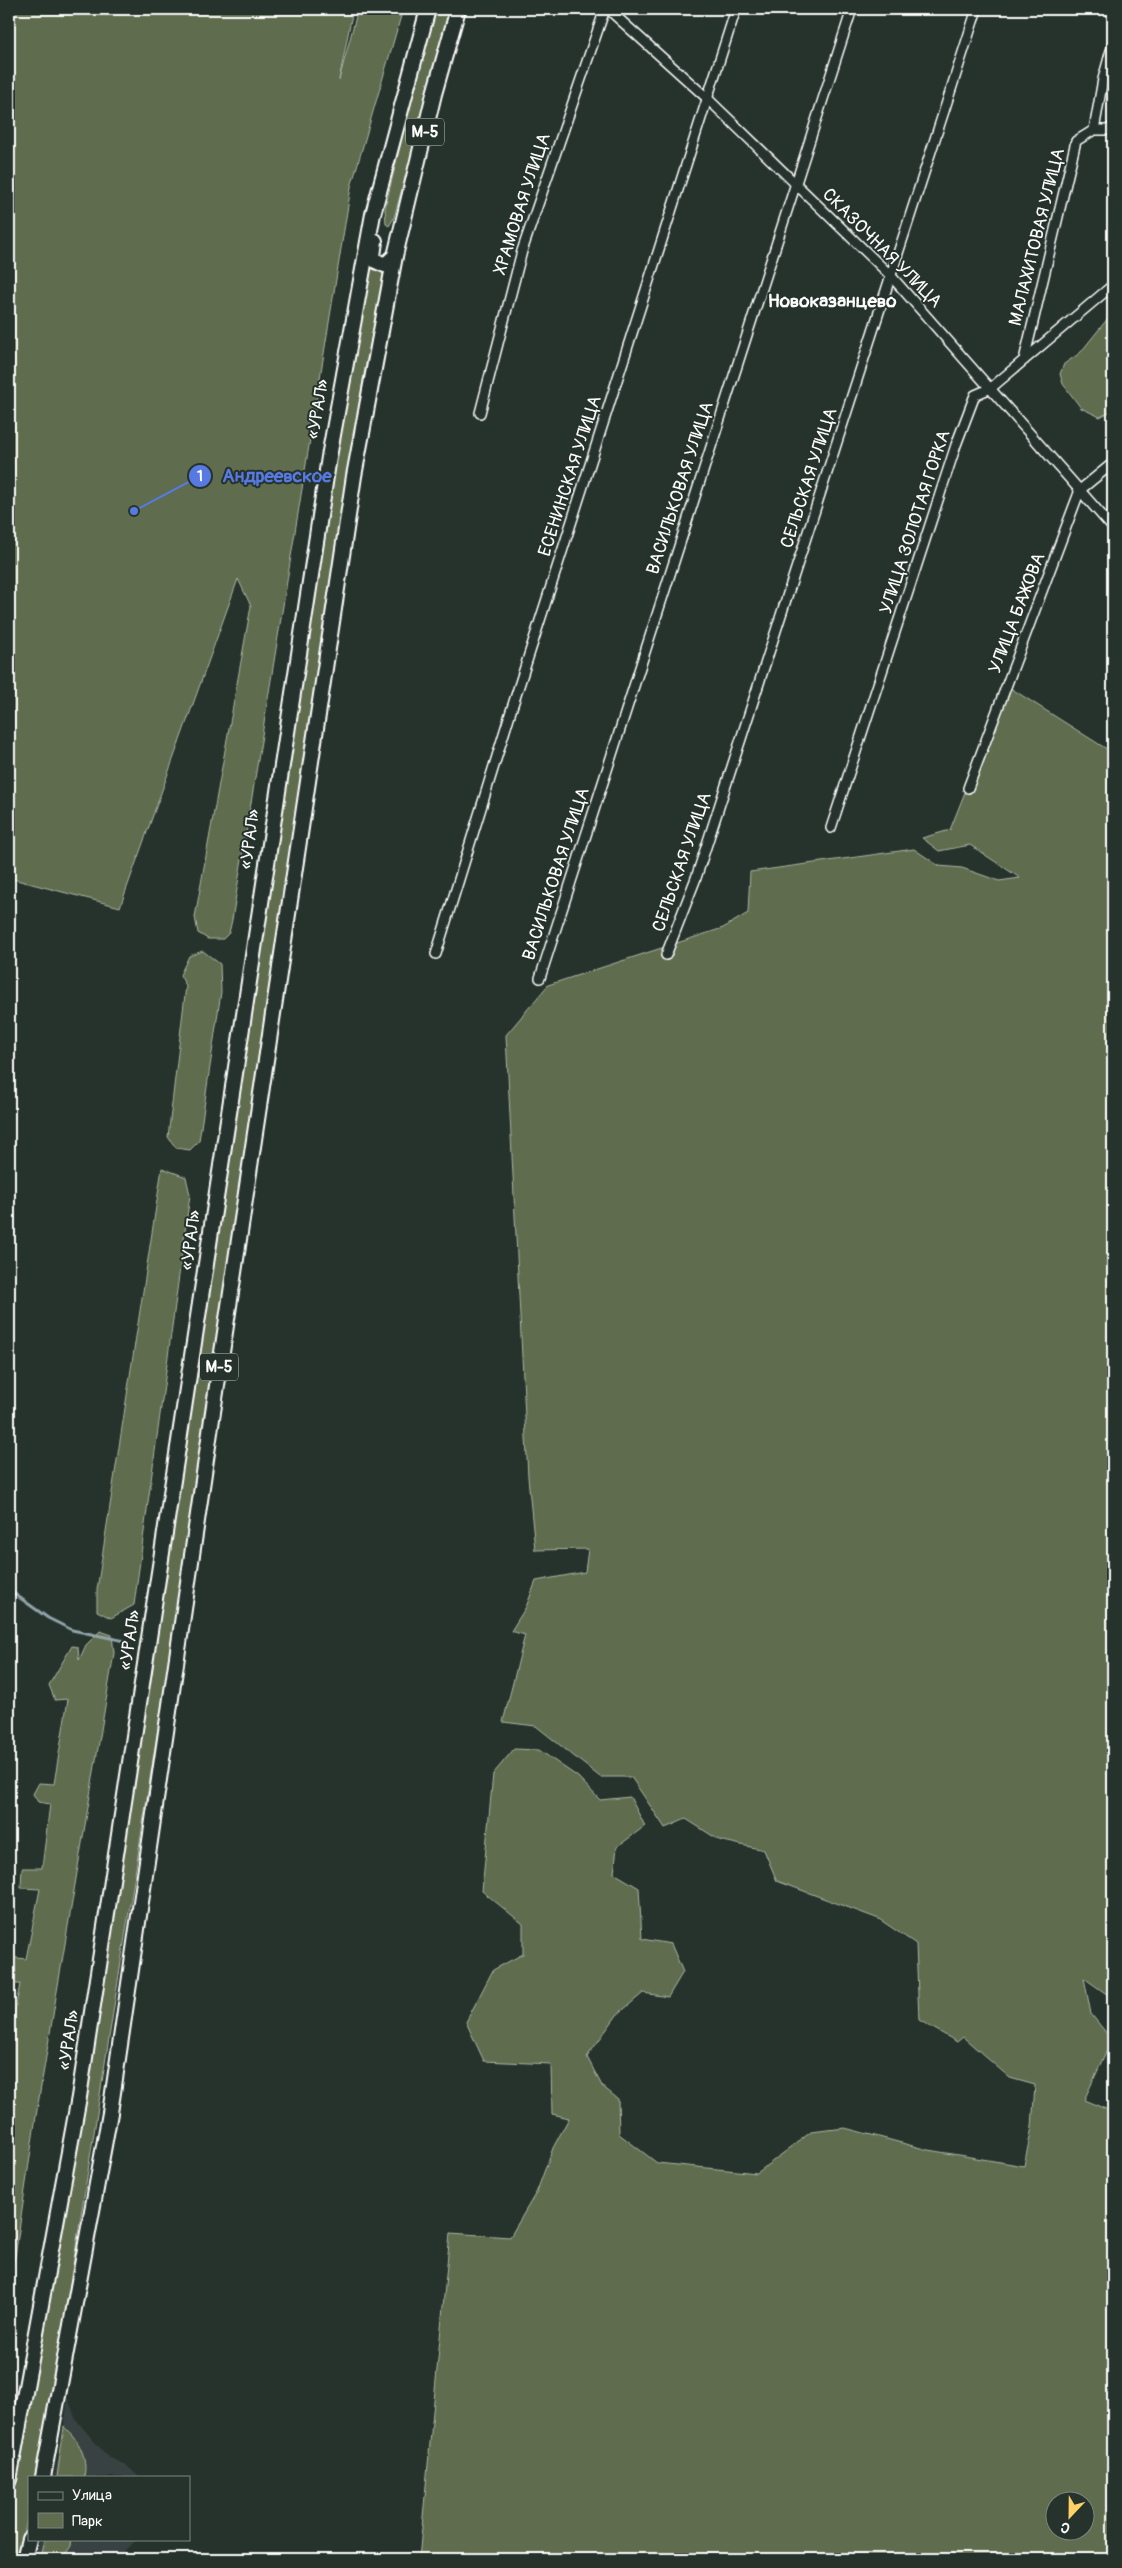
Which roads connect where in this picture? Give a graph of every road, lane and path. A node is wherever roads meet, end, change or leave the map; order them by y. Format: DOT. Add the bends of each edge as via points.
graph roads {
  1 [pos="428,9"];
  2 [pos="458,9"];
  3 [pos="607,9"];
  4 [pos="736,9"];
  5 [pos="852,9"];
  6 [pos="977,9"];
  7 [pos="1113,43"];
  8 [pos="708,98"];
  9 [pos="1113,126"];
  10 [pos="1094,130"];
  11 [pos="389,152"];
  12 [pos="796,185"];
  13 [pos="395,256"];
  14 [pos="891,276"];
  15 [pos="1113,285"];
  16 [pos="1024,360"];
  17 [pos="991,388"];
  18 [pos="480,413"];
  19 [pos="1113,463"];
  20 [pos="1080,490"];
  21 [pos="1113,528"];
  22 [pos="968,788"];
  23 [pos="831,828"];
  24 [pos="436,954"];
  25 [pos="666,955"];
  26 [pos="540,978"];
  27 [pos="43,2476"];
  28 [pos="9,2480"];
  29 [pos="29,2540"];
  30 [pos="24,2559"];
  1 -- 11 [label="main road, «УРАЛ» / М-5"];
  2 -- 13 [label="main road, М-5"];
  3 -- 8 [label="street, СКАЗОЧНАЯ УЛИЦА"];
  3 -- 18 [label="street, ХРАМОВАЯ УЛИЦА" via="522,250"];
  4 -- 8 [label="street, ЕСЕНИНСКАЯ УЛИЦА"];
  5 -- 12 [label="street, ВАСИЛЬКОВАЯ УЛИЦА"];
  6 -- 14 [label="street, СЕЛЬСКАЯ УЛИЦА"];
  7 -- 10 [label="street"];
  8 -- 12 [label="street, СКАЗОЧНАЯ УЛИЦА"];
  8 -- 24 [label="street, ЕСЕНИНСКАЯ УЛИЦА"];
  9 -- 10 [label="street" via="1108,130"];
  10 -- 16 [label="street, МАЛАХИТОВАЯ УЛИЦА" via="1076,142"];
  11 -- 13 [label="main road" via="391,169 373,256 385,265"];
  11 -- 28 [label="main road, «УРАЛ» / М-5" via="373,214 328,457 79,2097"];
  12 -- 14 [label="street, СКАЗОЧНАЯ УЛИЦА"];
  12 -- 26 [label="street, ВАСИЛЬКОВАЯ УЛИЦА"];
  13 -- 27 [label="main road, М-5" via="353,486 110,2112"];
  14 -- 17 [label="street, СКАЗОЧНАЯ УЛИЦА"];
  14 -- 25 [label="street, СЕЛЬСКАЯ УЛИЦА" via="696,878"];
  15 -- 16 [label="street, УЛИЦА ЗОЛОТАЯ ГОРКА"];
  16 -- 17 [label="street, УЛИЦА ЗОЛОТАЯ ГОРКА"];
  17 -- 20 [label="street, СКАЗОЧНАЯ УЛИЦА"];
  17 -- 23 [label="street, УЛИЦА ЗОЛОТАЯ ГОРКА" via="975,395 956,445"];
  19 -- 20 [label="street"];
  20 -- 21 [label="street, СКАЗОЧНАЯ УЛИЦА"];
  20 -- 22 [label="street, УЛИЦА БАЖОВА"];
  29 -- 30 [label="main road"];
}
